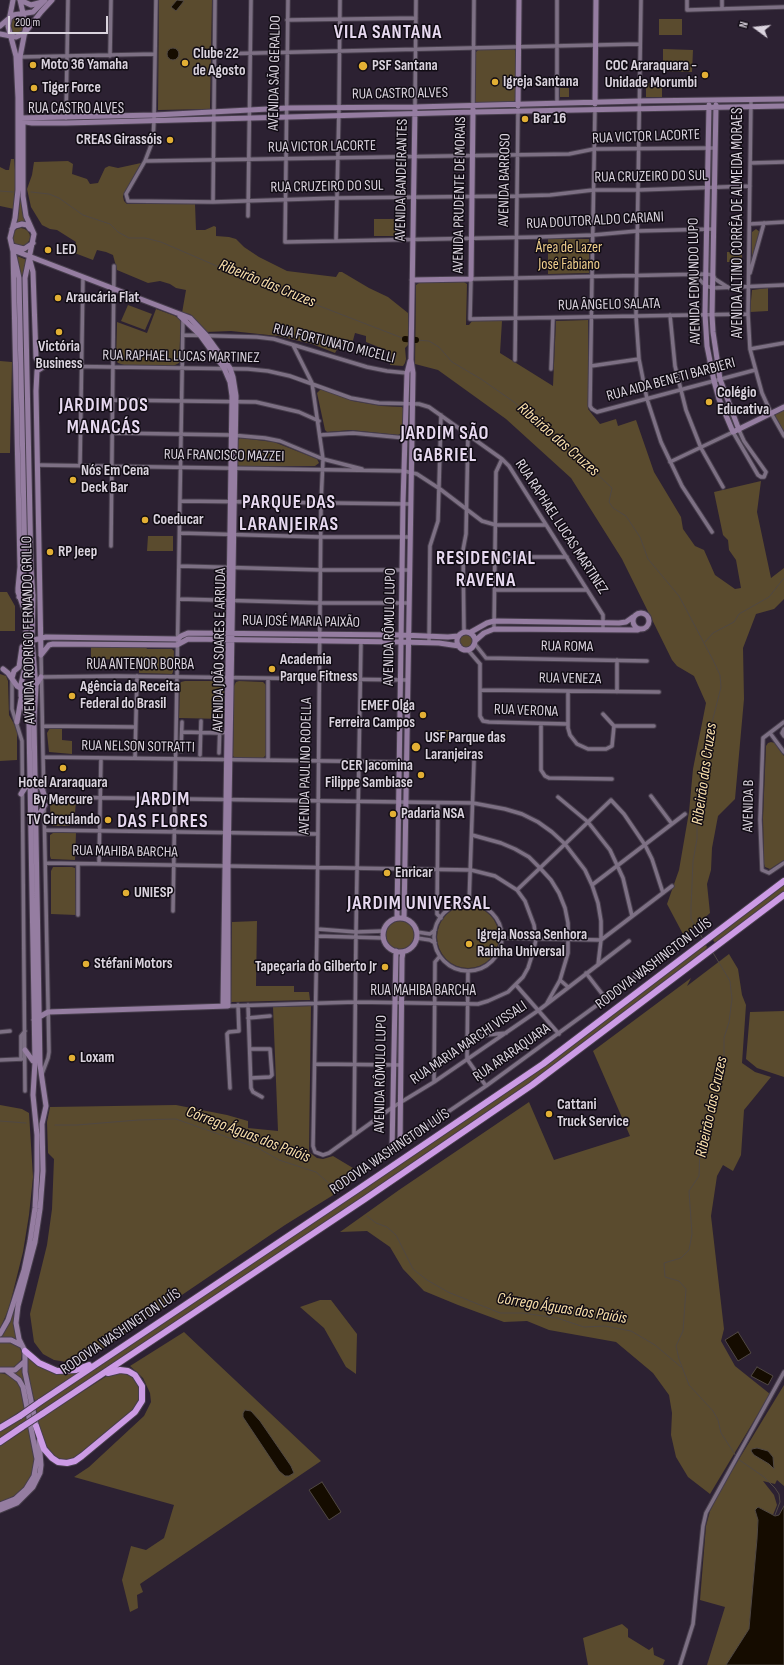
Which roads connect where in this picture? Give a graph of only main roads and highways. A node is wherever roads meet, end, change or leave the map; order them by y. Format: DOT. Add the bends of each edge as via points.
graph roads {
  1 [pos="784,881"];
  2 [pos="784,895"];
  3 [pos="23,1348"];
  4 [pos="110,1355"];
  5 [pos="80,1388"];
  6 [pos="36,1426"];
  7 [pos="0,1428"];
  8 [pos="0,1442"];
  1 -- 4 [label="highway, RODOVIA WASHINGTON LUÍS" via="542,1064"];
  2 -- 5 [label="highway, RODOVIA WASHINGTON LUÍS" via="489,1115"];
  3 -- 4 [label="highway" via="44,1366 64,1371 84,1368"];
  4 -- 7 [label="highway, RODOVIA WASHINGTON LUÍS, bridge"];
  5 -- 6 [label="highway" via="112,1371 128,1371 138,1378 143,1396 141,1405 135,1412 86,1454 71,1462 58,1462 49,1456"];
  5 -- 8 [label="highway, RODOVIA WASHINGTON LUÍS, bridge"];
}
